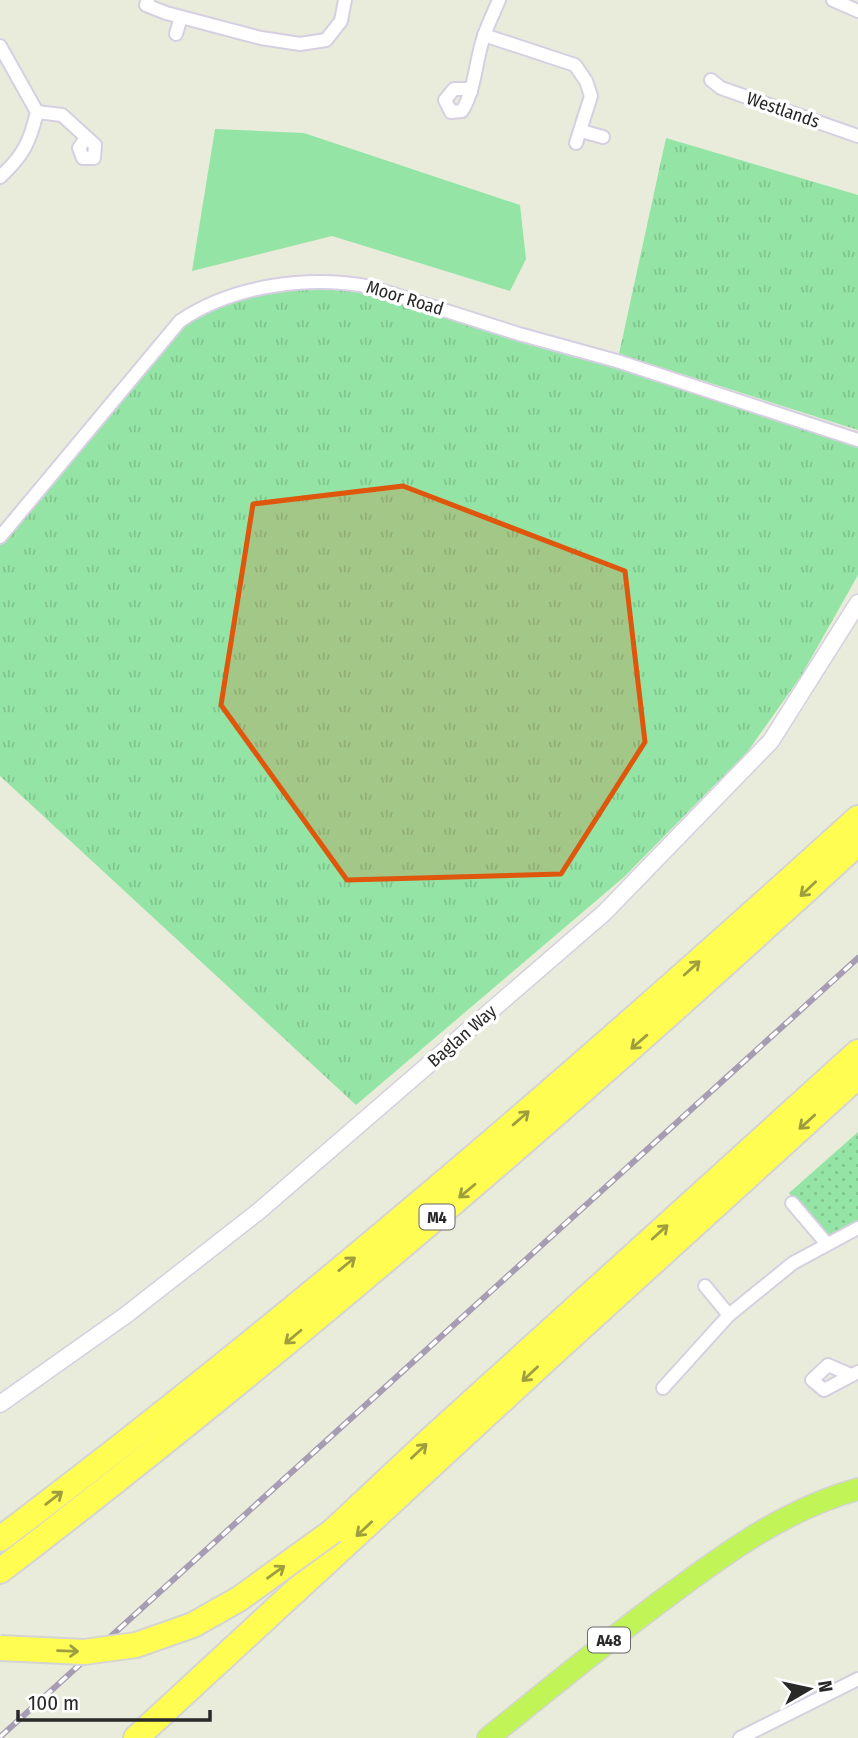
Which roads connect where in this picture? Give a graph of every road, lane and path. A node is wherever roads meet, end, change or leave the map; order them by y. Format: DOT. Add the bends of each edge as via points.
graph roads {
  1 [pos="148,0"];
  2 [pos="345,0"];
  3 [pos="499,0"];
  4 [pos="833,0"];
  5 [pos="858,11"];
  6 [pos="181,17"];
  7 [pos="176,34"];
  8 [pos="484,35"];
  9 [pos="0,46"];
  10 [pos="711,80"];
  11 [pos="471,92"];
  12 [pos="37,112"];
  13 [pos="858,136"];
  14 [pos="603,137"];
  15 [pos="86,138"];
  16 [pos="0,177"];
  17 [pos="858,440"];
  18 [pos="0,537"];
  19 [pos="858,603"];
  20 [pos="858,818"];
  21 [pos="858,843"];
  22 [pos="858,1052"];
  23 [pos="858,1076"];
  24 [pos="792,1203"];
  25 [pos="858,1228"];
  26 [pos="827,1244"];
  27 [pos="705,1286"];
  28 [pos="729,1315"];
  29 [pos="663,1388"];
  30 [pos="2,1398"];
  31 [pos="858,1489"];
  32 [pos="0,1539"];
  33 [pos="0,1571"];
  34 [pos="0,1648"];
  35 [pos="858,1679"];
  36 [pos="136,1738"];
  37 [pos="488,1738"];
  38 [pos="740,1738"];
  1 -- 6 [label="street" via="146,5"];
  2 -- 6 [label="street" via="341,21 326,40 300,44"];
  3 -- 8 [label="street"];
  4 -- 5 [label="street"];
  6 -- 7 [label="street"];
  8 -- 11 [label="street"];
  8 -- 14 [label="street" via="575,65 591,96 578,137"];
  9 -- 12 [label="street"];
  10 -- 13 [label="street, Westlands" via="721,88"];
  12 -- 15 [label="street" via="62,116"];
  12 -- 16 [label="street" via="18,161"];
  17 -- 18 [label="street, Moor Road" via="617,360 371,287 301,284 223,298 180,321"];
  19 -- 30 [label="street, Baglan Way" via="771,741 604,913 259,1211 126,1315"];
  32 -- 20 [label="highway, M4, one-way" via="407,1215 642,1013"];
  21 -- 33 [label="highway, M4, one-way" via="656,1027 420,1231"];
  34 -- 22 [label="highway, one-way, bridge" via="84,1652 136,1645 193,1625 239,1599 333,1531"];
  23 -- 36 [label="highway, one-way"];
  24 -- 26 [label="street"];
  25 -- 26 [label="street"];
  26 -- 28 [label="street" via="793,1263"];
  27 -- 28 [label="street"];
  28 -- 29 [label="street"];
  31 -- 37 [label="main road, A48" via="777,1522 734,1547"];
  35 -- 38 [label="street"];
}
